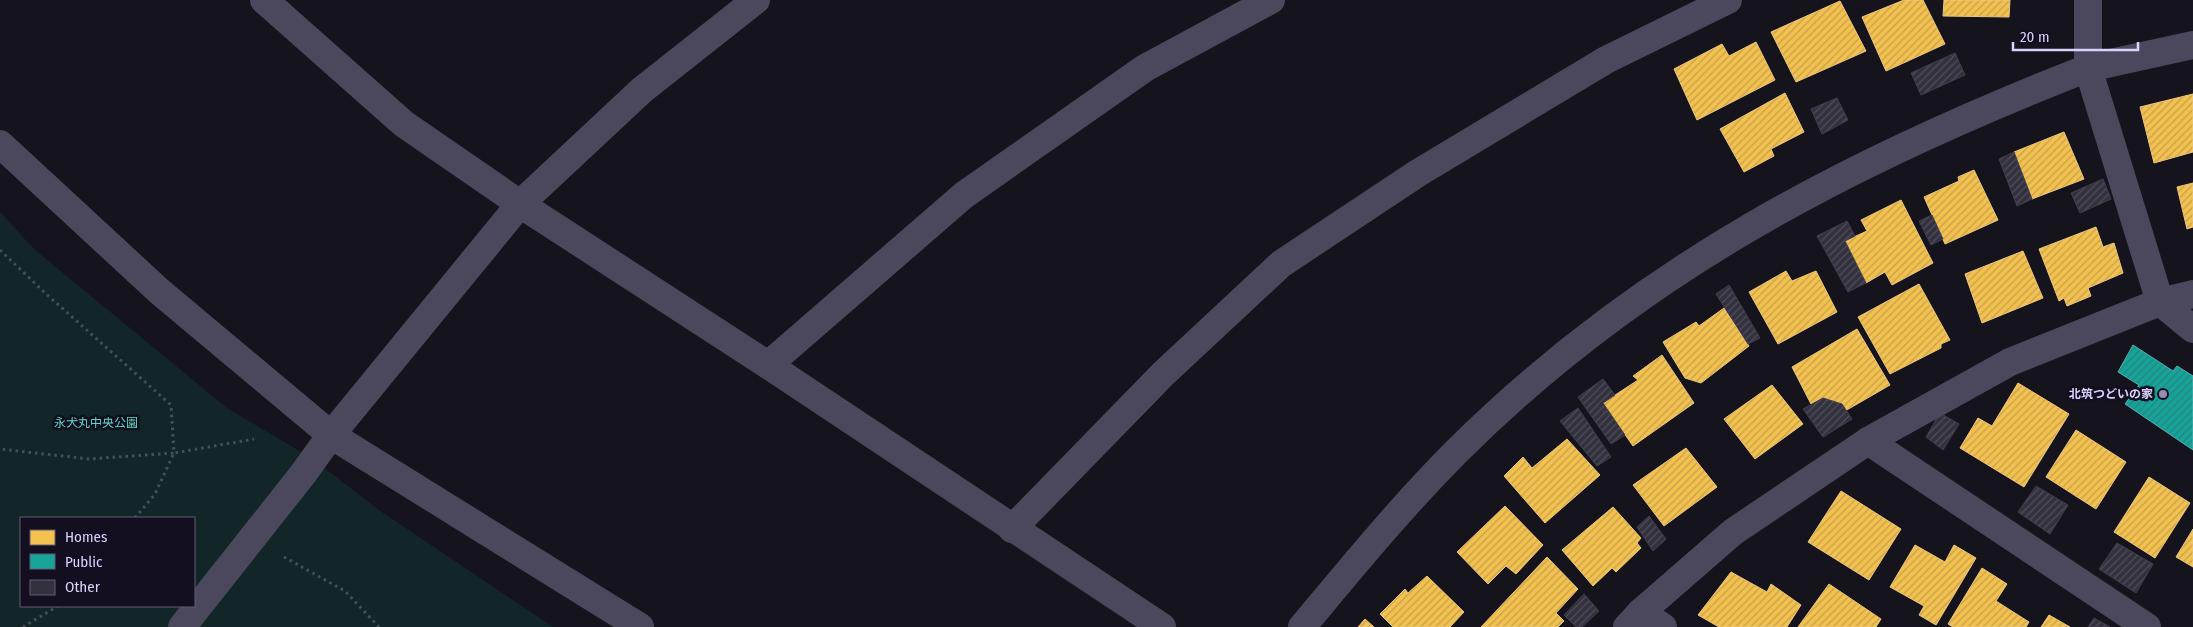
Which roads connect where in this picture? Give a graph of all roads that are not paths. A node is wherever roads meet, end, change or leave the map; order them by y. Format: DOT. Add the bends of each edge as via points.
graph roads {
  1 [pos="756,0"];
  2 [pos="1271,0"];
  3 [pos="1728,0"];
  4 [pos="2088,0"];
  5 [pos="268,1"];
  6 [pos="2193,45"];
  7 [pos="2088,68"];
  8 [pos="0,144"];
  9 [pos="520,204"];
  10 [pos="2193,294"];
  11 [pos="2160,302"];
  12 [pos="2193,329"];
  13 [pos="768,365"];
  14 [pos="331,434"];
  15 [pos="1868,441"];
  16 [pos="1012,529"];
  17 [pos="1643,622"];
  18 [pos="182,627"];
  19 [pos="640,627"];
  20 [pos="1162,627"];
  21 [pos="1302,627"];
  22 [pos="2147,627"];
  1 -- 9 [label="street" via="642,90"];
  2 -- 13 [label="street" via="1146,68 964,195"];
  3 -- 16 [label="street" via="1606,60 1418,173 1281,264 1163,374"];
  4 -- 7 [label="street"];
  5 -- 9 [label="street" via="404,124"];
  6 -- 7 [label="street"];
  7 -- 11 [label="street"];
  7 -- 21 [label="street" via="2004,101 1822,186 1678,271 1598,328 1526,387 1460,449 1398,512"];
  8 -- 14 [label="street" via="159,291"];
  9 -- 13 [label="street"];
  9 -- 14 [label="street"];
  10 -- 11 [label="street"];
  11 -- 12 [label="street"];
  11 -- 15 [label="street" via="2010,362"];
  13 -- 16 [label="street"];
  14 -- 18 [label="street"];
  14 -- 19 [label="street"];
  15 -- 17 [label="street" via="1733,532"];
  15 -- 22 [label="street"];
  16 -- 20 [label="street"];
}
